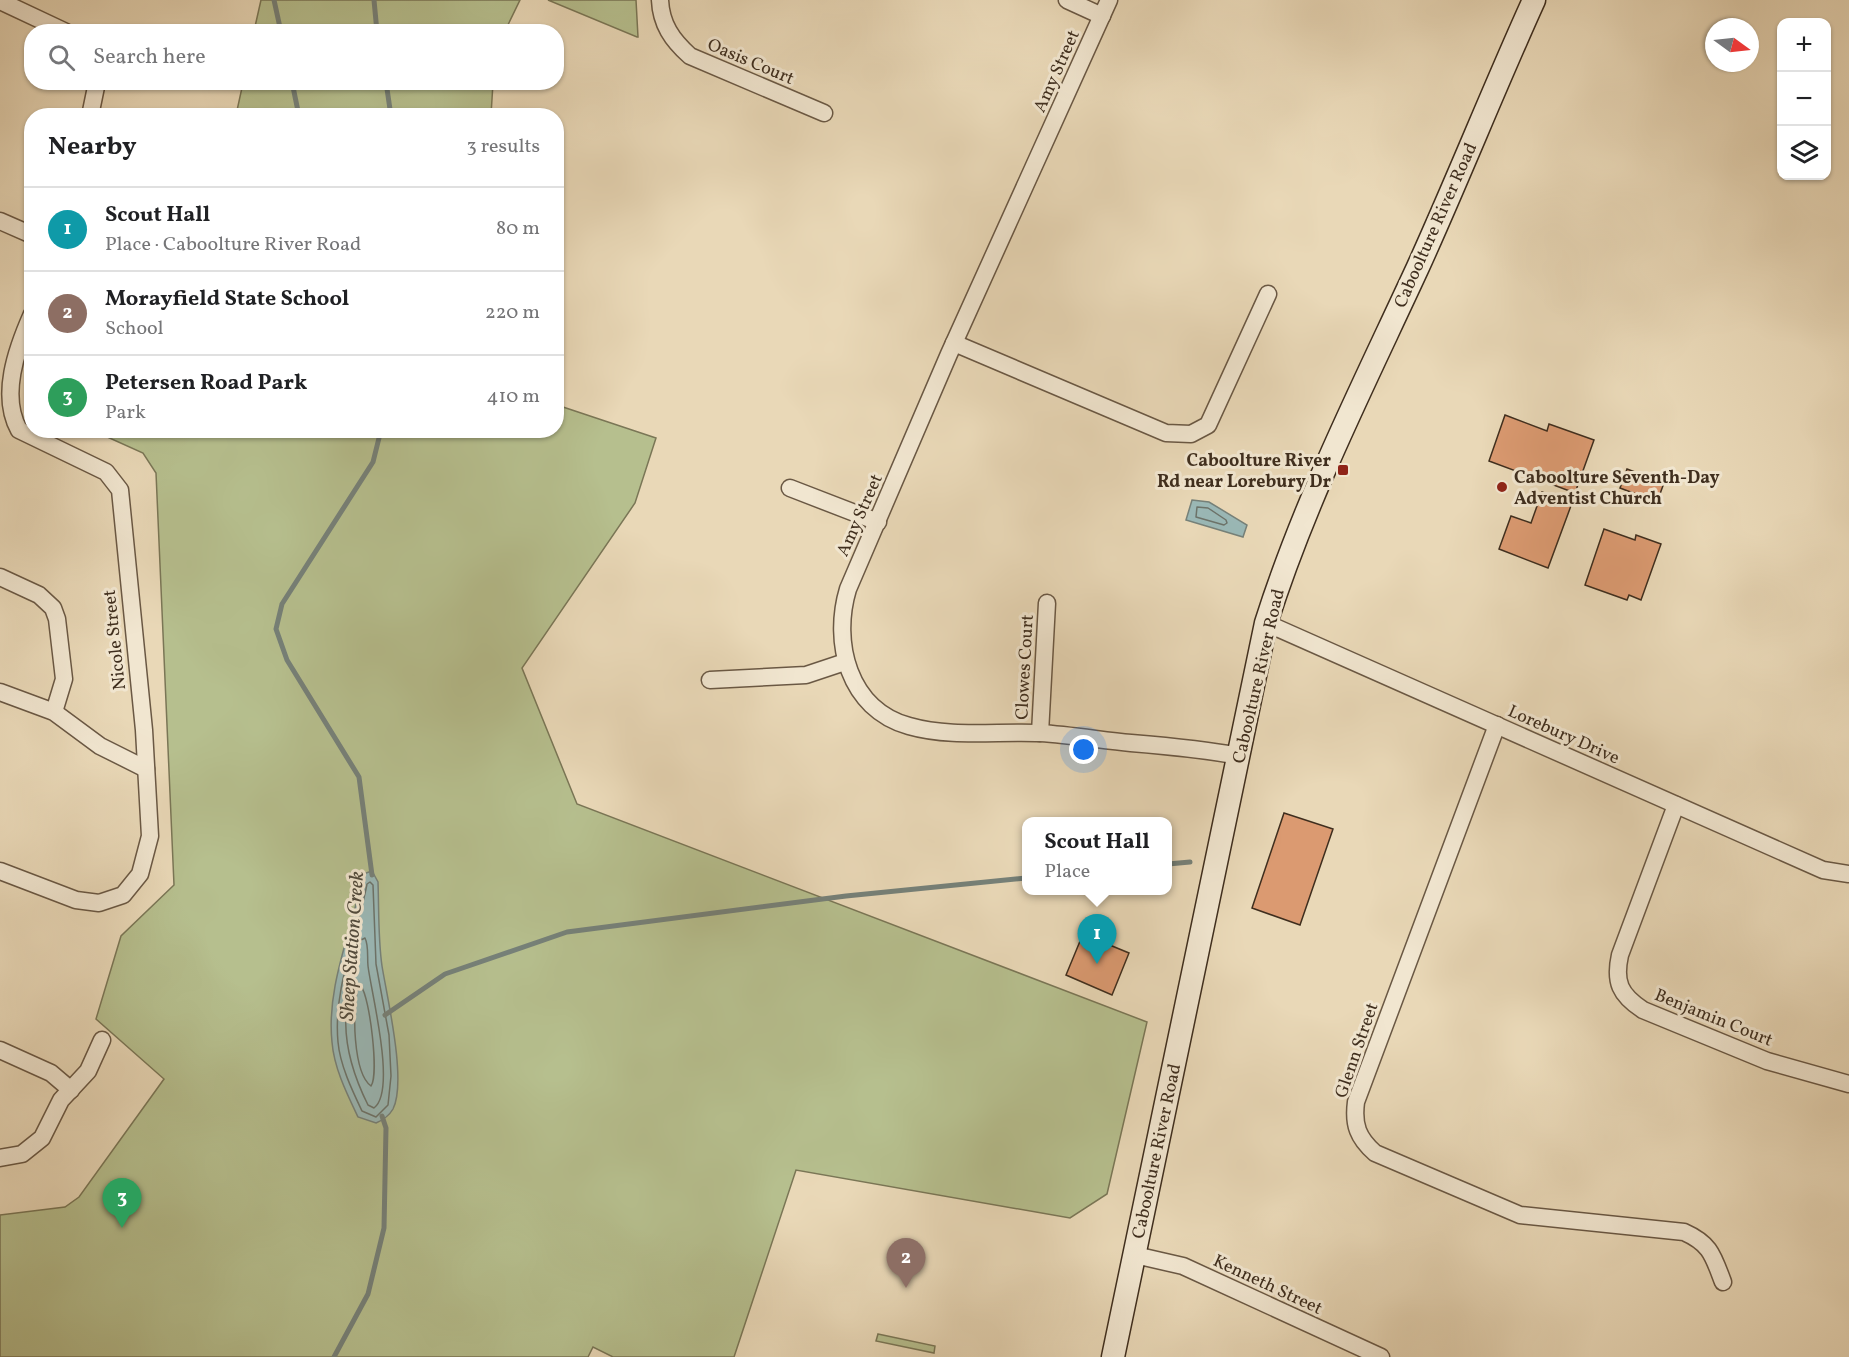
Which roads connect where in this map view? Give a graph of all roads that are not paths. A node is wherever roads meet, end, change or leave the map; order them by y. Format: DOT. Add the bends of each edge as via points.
graph roads {
  1 [pos="660,0"];
  2 [pos="1066,0"];
  3 [pos="1534,0"];
  4 [pos="0,1"];
  5 [pos="1106,8"];
  6 [pos="49,24"];
  7 [pos="95,90"];
  8 [pos="92,108"];
  9 [pos="824,113"];
  10 [pos="0,221"];
  11 [pos="24,232"];
  12 [pos="1268,294"];
  13 [pos="24,332"];
  14 [pos="954,343"];
  15 [pos="1,396"];
  16 [pos="24,432"];
  17 [pos="36,438"];
  18 [pos="790,488"];
  19 [pos="878,522"];
  20 [pos="0,578"];
  21 [pos="1047,603"];
  22 [pos="1266,623"];
  23 [pos="845,662"];
  24 [pos="710,680"];
  25 [pos="0,692"];
  26 [pos="54,712"];
  27 [pos="1497,726"];
  28 [pos="1040,733"];
  29 [pos="1239,756"];
  30 [pos="146,769"];
  31 [pos="1676,805"];
  32 [pos="0,871"];
  33 [pos="1849,874"];
  34 [pos="102,1040"];
  35 [pos="0,1050"];
  36 [pos="1849,1083"];
  37 [pos="71,1090"];
  38 [pos="0,1158"];
  39 [pos="1135,1256"];
  40 [pos="1723,1282"];
  41 [pos="1378,1356"];
  42 [pos="1113,1357"];
  1 -- 9 [label="street, Oasis Court" via="666,29 690,56"];
  2 -- 5 [label="street"];
  3 -- 22 [label="main road, Caboolture River Road" via="1311,499"];
  4 -- 6 [label="street"];
  5 -- 14 [label="street, Amy Street"];
  7 -- 8 [label="street"];
  10 -- 11 [label="street"];
  12 -- 14 [label="street" via="1208,425 1191,434 1166,433"];
  13 -- 15 [label="street, Nicole Street" via="5,374"];
  14 -- 19 [label="street, Amy Street"];
  15 -- 16 [label="street, Nicole Street" via="9,419"];
  17 -- 30 [label="street, Nicole Street" via="106,472 120,490"];
  18 -- 19 [label="street"];
  19 -- 23 [label="street, Amy Street" via="842,607"];
  20 -- 26 [label="street" via="39,595 55,613 64,679"];
  21 -- 28 [label="street, Clowes Court"];
  22 -- 27 [label="street, Lorebury Drive"];
  22 -- 29 [label="main road, Caboolture River Road"];
  23 -- 24 [label="street" via="806,675"];
  23 -- 28 [label="street, Amy Street" via="861,692 884,715 908,726 940,732"];
  25 -- 26 [label="street"];
  26 -- 30 [label="street" via="100,746"];
  27 -- 31 [label="street, Lorebury Drive"];
  27 -- 40 [label="street, Glenn Street" via="1356,1102 1357,1131 1375,1153 1520,1215 1684,1232 1702,1240 1712,1253"];
  28 -- 29 [label="street, Amy Street"];
  29 -- 39 [label="main road, Caboolture River Road"];
  30 -- 32 [label="street, Nicole Street" via="150,836 140,873 123,895 111,901 86,903"];
  31 -- 33 [label="street, Lorebury Drive" via="1823,870"];
  31 -- 36 [label="street, Benjamin Court" via="1620,955 1616,972 1619,988 1643,1010 1756,1057"];
  34 -- 37 [label="street" via="88,1071"];
  35 -- 37 [label="street" via="51,1073"];
  37 -- 38 [label="street" via="34,1146 22,1154"];
  39 -- 41 [label="street, Kenneth Street" via="1182,1266"];
  39 -- 42 [label="main road, Caboolture River Road"];
}
